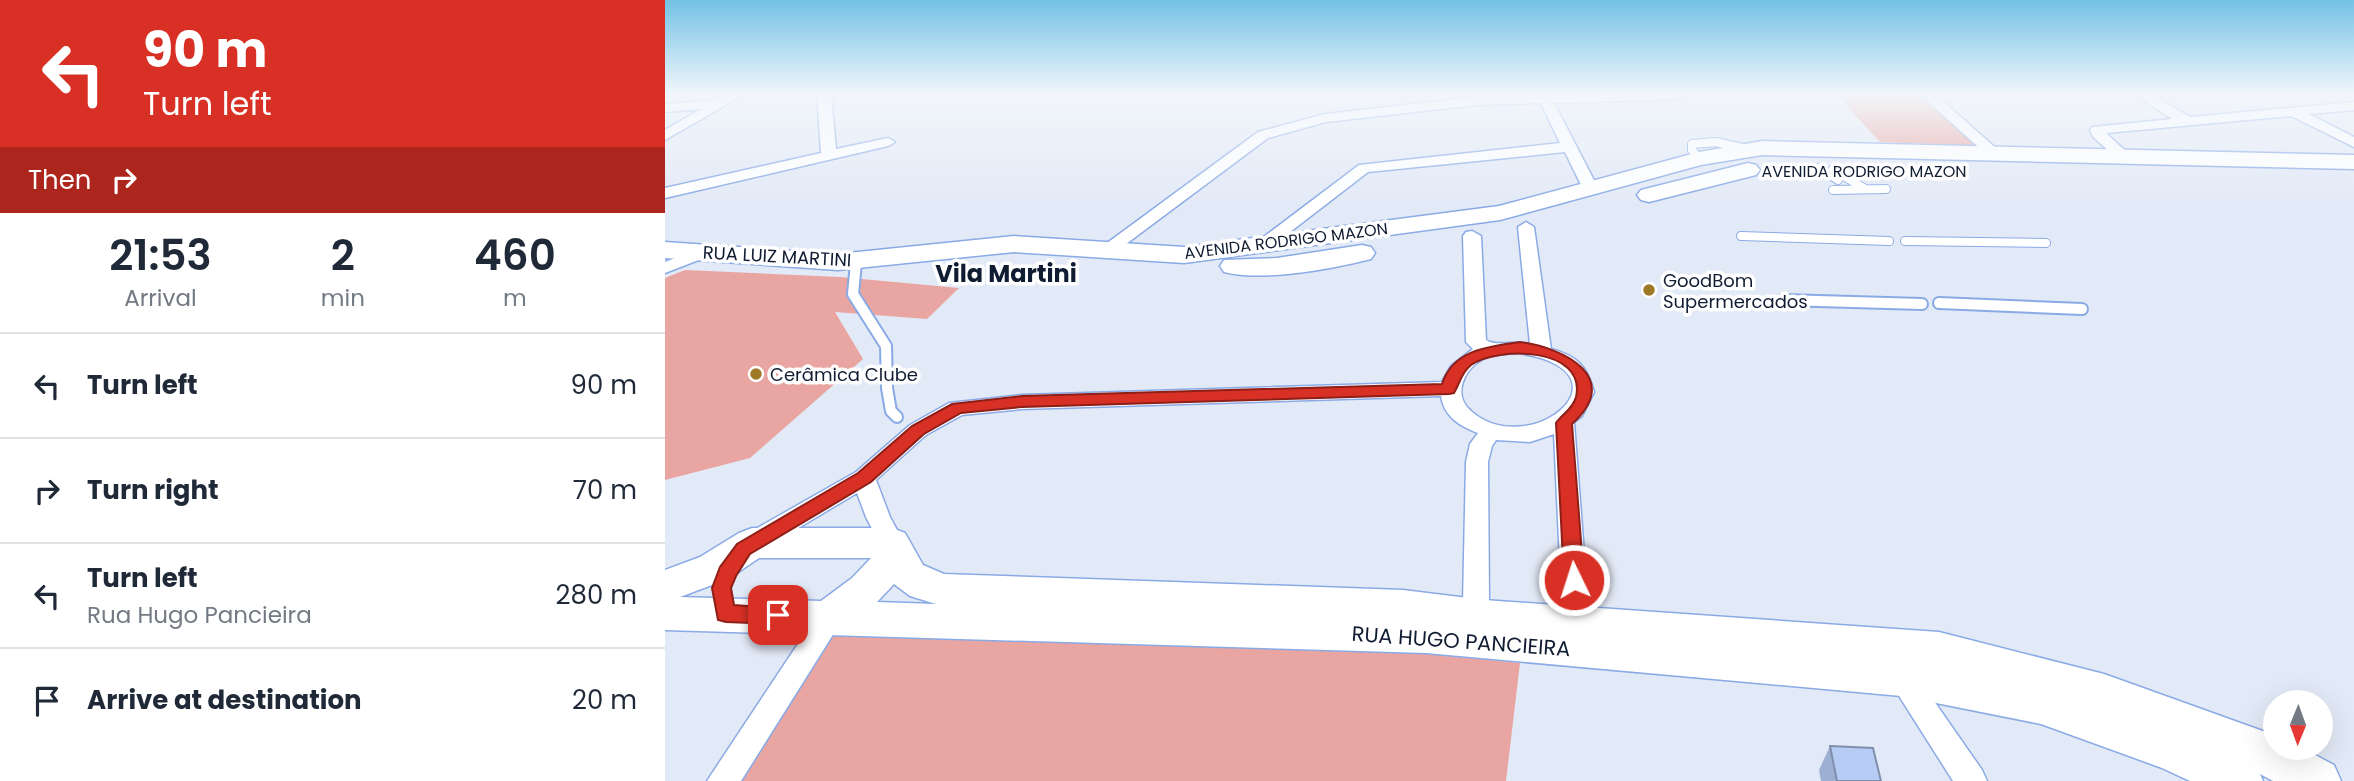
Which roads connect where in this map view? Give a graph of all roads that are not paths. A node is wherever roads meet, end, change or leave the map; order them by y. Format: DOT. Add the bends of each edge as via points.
graph roads {
  1 [pos="827,131"];
  2 [pos="1276,131"];
  3 [pos="1561,131"];
  4 [pos="1969,131"];
  5 [pos="2097,131"];
  6 [pos="2332,131"];
  7 [pos="888,142"];
  8 [pos="2354,143"];
  9 [pos="1569,147"];
  10 [pos="1993,153"];
  11 [pos="829,155"];
  12 [pos="2123,158"];
  13 [pos="1958,161"];
  14 [pos="2354,162"];
  15 [pos="2008,173"];
  16 [pos="1829,176"];
  17 [pos="2354,181"];
  18 [pos="1852,189"];
  19 [pos="1865,189"];
  20 [pos="1886,189"];
  21 [pos="1591,190"];
  22 [pos="665,194"];
  23 [pos="1526,227"];
  24 [pos="1472,236"];
  25 [pos="1741,236"];
  26 [pos="1889,241"];
  27 [pos="1905,242"];
  28 [pos="2046,243"];
  29 [pos="1108,249"];
  30 [pos="665,250"];
  31 [pos="703,252"];
  32 [pos="1292,253"];
  33 [pos="930,254"];
  34 [pos="1260,256"];
  35 [pos="856,261"];
  36 [pos="665,268"];
  37 [pos="1783,300"];
  38 [pos="1939,303"];
  39 [pos="1922,304"];
  40 [pos="2082,309"];
  41 [pos="1541,350"];
  42 [pos="1487,351"];
  43 [pos="1449,389"];
  44 [pos="897,417"];
  45 [pos="1564,423"];
  46 [pos="1490,432"];
  47 [pos="865,478"];
  48 [pos="748,546"];
  49 [pos="894,550"];
  50 [pos="665,586"];
  51 [pos="665,613"];
  52 [pos="726,614"];
  53 [pos="830,617"];
  54 [pos="1483,617"];
  55 [pos="1571,622"];
  56 [pos="1901,677"];
  57 [pos="723,781"];
  58 [pos="1971,781"];
  59 [pos="2240,781"];
  60 [pos="2318,781"];
  1 -- 11 [label="street"];
  2 -- 29 [label="street" via="1263,135"];
  3 -- 9 [label="street"];
  4 -- 10 [label="street"];
  5 -- 12 [label="street"];
  6 -- 8 [label="street"];
  7 -- 11 [label="street"];
  9 -- 21 [label="street"];
  9 -- 34 [label="street" via="1364,168"];
  10 -- 12 [label="street, AVENIDA RODRIGO MAZON"];
  10 -- 13 [label="street, AVENIDA RODRIGO MAZON"];
  10 -- 15 [label="street" via="2004,161"];
  11 -- 22 [label="street"];
  12 -- 14 [label="street, AVENIDA RODRIGO MAZON"];
  13 -- 15 [label="street, AVENIDA RODRIGO MAZON"];
  13 -- 16 [label="street, AVENIDA RODRIGO MAZON"];
  13 -- 21 [label="street, AVENIDA RODRIGO MAZON" via="1747,149"];
  15 -- 17 [label="street, AVENIDA RODRIGO MAZON"];
  16 -- 18 [label="lane"];
  16 -- 18 [label="lane"];
  16 -- 19 [label="lane"];
  16 -- 23 [label="street, AVENIDA RODRIGO MAZON" via="1742,171"];
  18 -- 19 [label="lane"];
  19 -- 20 [label="lane"];
  21 -- 32 [label="street, AVENIDA RODRIGO MAZON" via="1500,214"];
  23 -- 24 [label="street, AVENIDA RODRIGO MAZON"];
  23 -- 41 [label="street"];
  24 -- 32 [label="street, AVENIDA RODRIGO MAZON"];
  24 -- 42 [label="street" via="1476,342"];
  25 -- 26 [label="lane"];
  27 -- 28 [label="lane"];
  29 -- 33 [label="street, AVENIDA RODRIGO MAZON" via="1014,244"];
  29 -- 34 [label="street, AVENIDA RODRIGO MAZON"];
  30 -- 31 [label="street, RUA LUIZ MARTINI"];
  31 -- 35 [label="street, RUA LUIZ MARTINI"];
  31 -- 36 [label="street"];
  32 -- 34 [label="street, AVENIDA RODRIGO MAZON"];
  33 -- 34 [label="street, AVENIDA RODRIGO MAZON" via="996,260"];
  33 -- 35 [label="street, RUA LUIZ MARTINI"];
  35 -- 44 [label="lane" via="853,294 886,346 887,387 891,411"];
  37 -- 39 [label="lane"];
  38 -- 40 [label="lane"];
  41 -- 42 [label="street"];
  41 -- 45 [label="street" via="1560,357 1583,381 1584,396 1578,410"];
  42 -- 43 [label="street" via="1464,363 1453,375"];
  43 -- 46 [label="street" via="1452,404 1462,417"];
  43 -- 47 [label="street" via="957,408 918,430"];
  45 -- 46 [label="street" via="1523,435"];
  45 -- 55 [label="street" via="1576,606"];
  46 -- 54 [label="street" via="1477,462 1476,603"];
  47 -- 48 [label="street"];
  47 -- 49 [label="street"];
  48 -- 49 [label="street"];
  48 -- 50 [label="street" via="713,568"];
  48 -- 52 [label="street" via="727,573 722,588"];
  49 -- 53 [label="street" via="882,574"];
  49 -- 54 [label="street, RUA HUGO PANCIEIRA" via="910,577 944,590 1403,607"];
  51 -- 52 [label="street, RUA HUGO PANCIEIRA"];
  52 -- 53 [label="street, RUA HUGO PANCIEIRA"];
  53 -- 56 [label="street, RUA HUGO PANCIEIRA" via="1426,636"];
  53 -- 57 [label="street"];
  54 -- 55 [label="street, RUA HUGO PANCIEIRA"];
  55 -- 60 [label="street, RUA HUGO PANCIEIRA" via="1939,650 2104,693 2271,756"];
  56 -- 58 [label="street"];
  56 -- 59 [label="street, RUA HUGO PANCIEIRA" via="2041,704 2174,751"];
}
